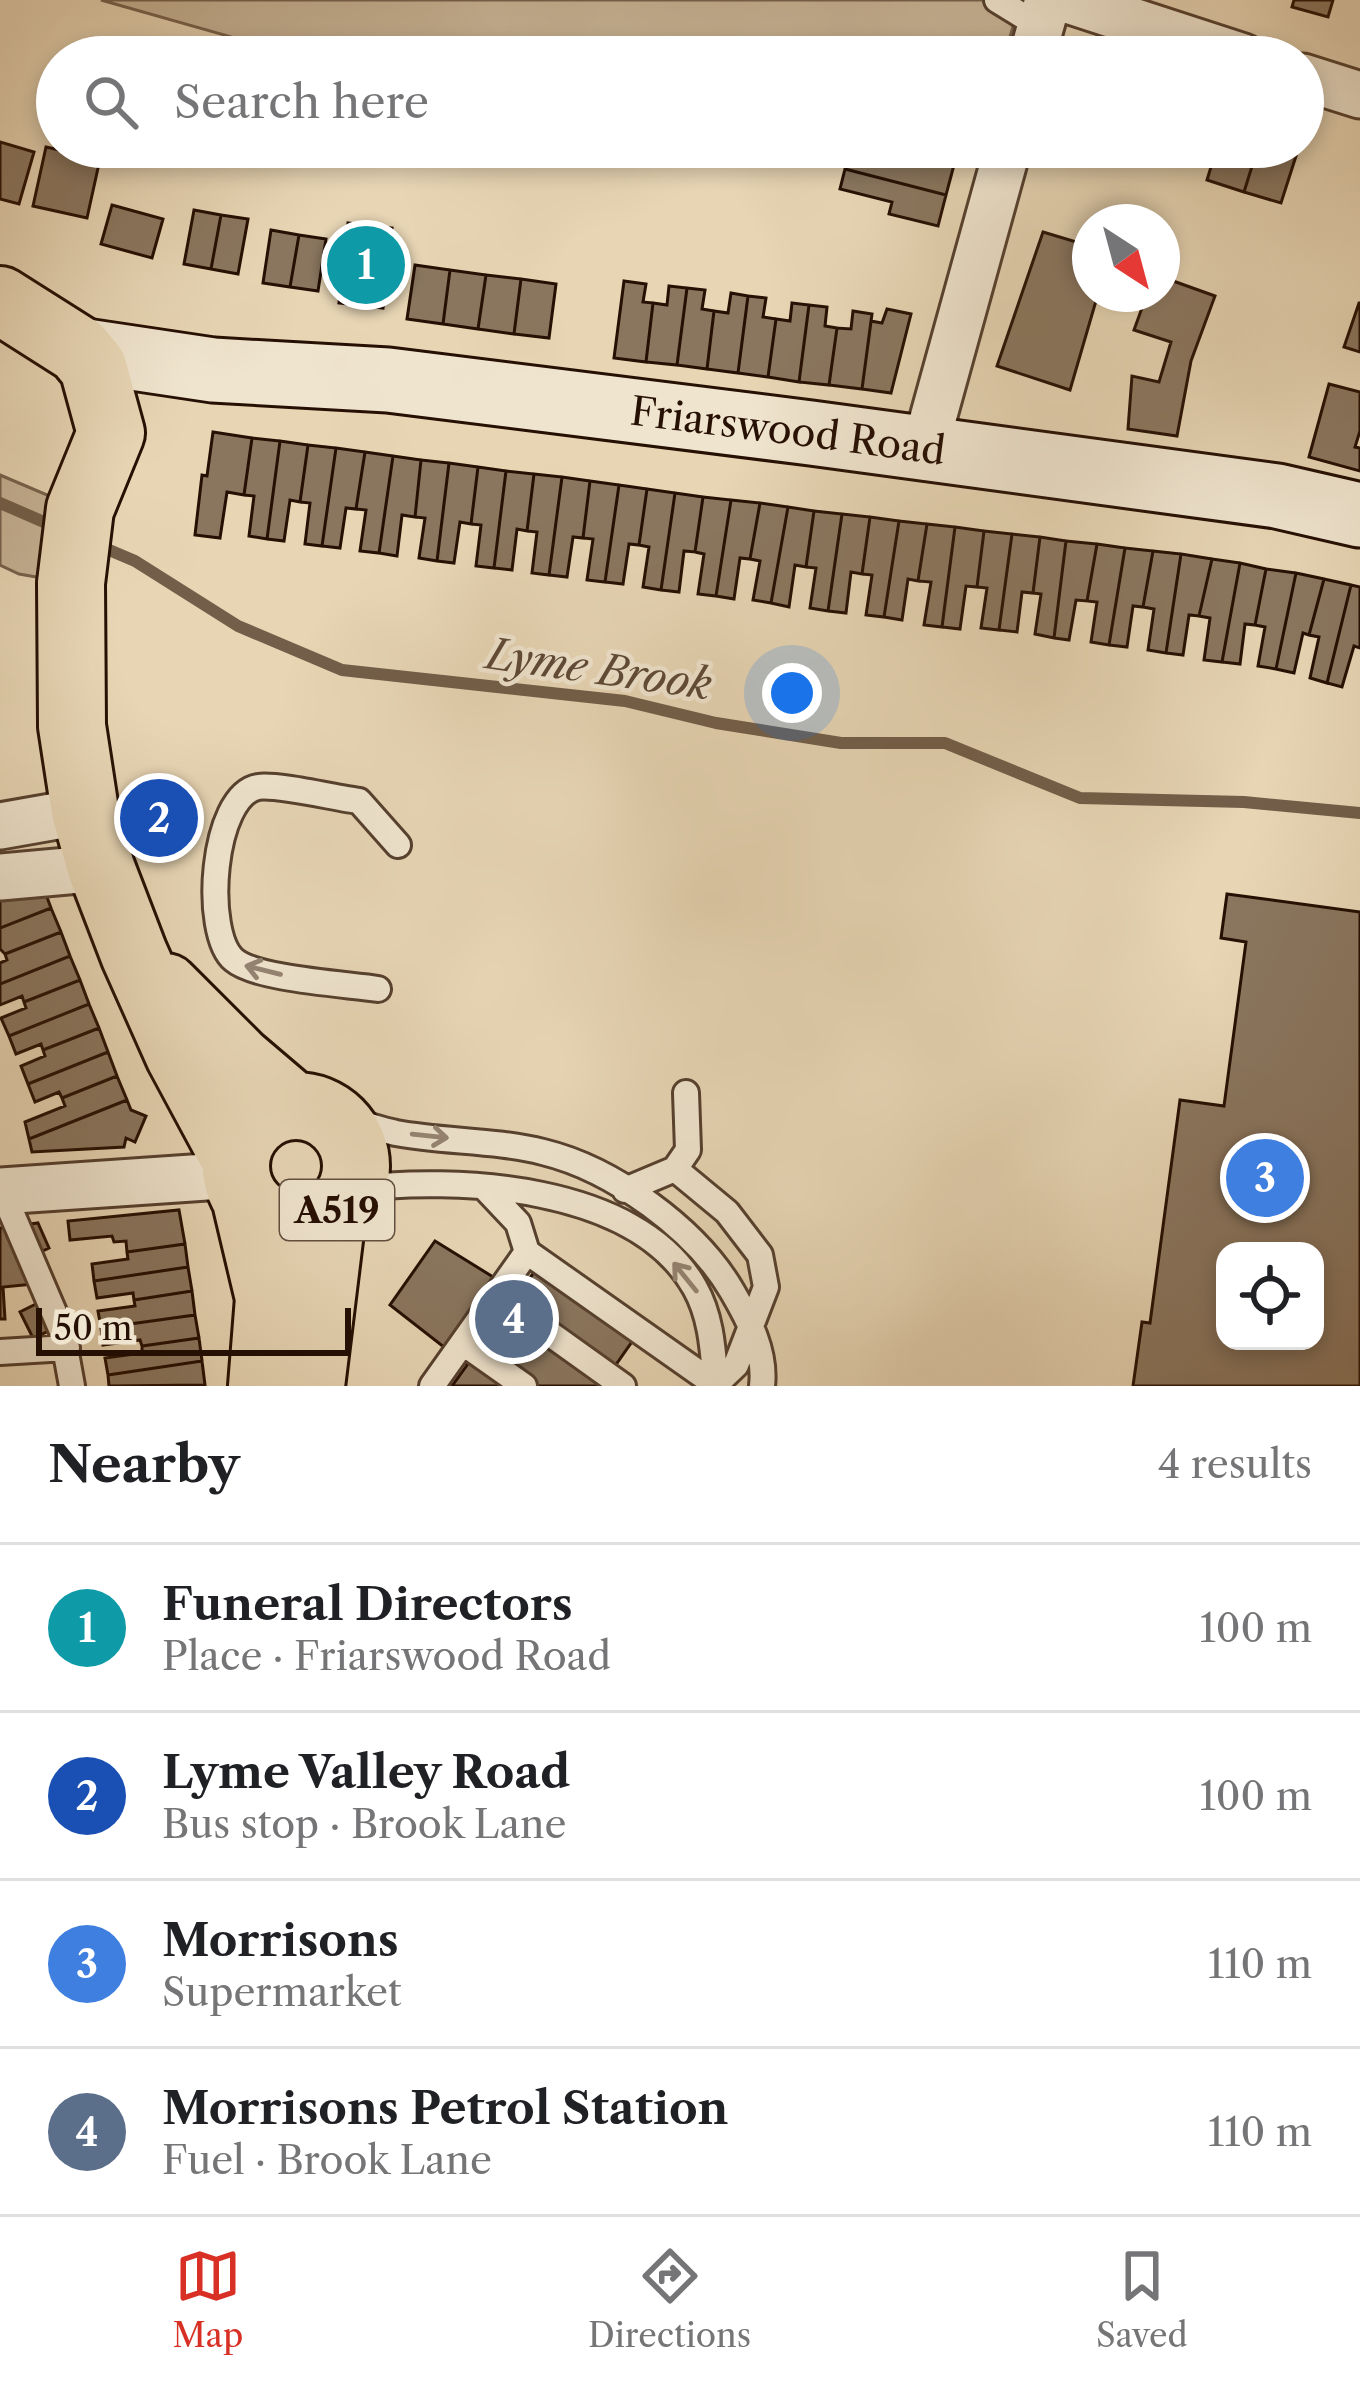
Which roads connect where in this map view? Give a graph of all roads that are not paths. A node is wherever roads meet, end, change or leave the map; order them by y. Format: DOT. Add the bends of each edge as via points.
graph roads {
  1 [pos="997,0"];
  2 [pos="1047,21"];
  3 [pos="1129,36"];
  4 [pos="1324,84"];
  5 [pos="1360,95"];
  6 [pos="1002,168"];
  7 [pos="0,300"];
  8 [pos="0,320"];
  9 [pos="80,350"];
  10 [pos="213,370"];
  11 [pos="111,433"];
  12 [pos="925,451"];
  13 [pos="1360,515"];
  14 [pos="76,537"];
  15 [pos="0,826"];
  16 [pos="93,839"];
  17 [pos="398,845"];
  18 [pos="0,878"];
  19 [pos="134,954"];
  20 [pos="378,989"];
  21 [pos="686,1093"];
  22 [pos="305,1108"];
  23 [pos="675,1169"];
  24 [pos="239,1179"];
  25 [pos="484,1187"];
  26 [pos="1,1189"];
  27 [pos="625,1190"];
  28 [pos="342,1202"];
  29 [pos="527,1252"];
  30 [pos="496,1296"];
  31 [pos="751,1326"];
  32 [pos="463,1343"];
  33 [pos="67,1348"];
  34 [pos="0,1352"];
  35 [pos="72,1386"];
  36 [pos="262,1386"];
  37 [pos="311,1386"];
  38 [pos="432,1386"];
  39 [pos="524,1386"];
  40 [pos="622,1386"];
  41 [pos="716,1386"];
  42 [pos="763,1386"];
  1 -- 2 [label="lane"];
  2 -- 3 [label="street"];
  4 -- 5 [label="street"];
  6 -- 12 [label="street"];
  7 -- 9 [label="main road"];
  8 -- 14 [label="main road, A519" via="36,357 67,421"];
  9 -- 10 [label="street, Friarswood Road"];
  9 -- 11 [label="main road" via="93,367"];
  10 -- 11 [label="street, Friarswood Road" via="142,397"];
  10 -- 12 [label="street, Friarswood Road" via="388,380"];
  11 -- 14 [label="main road, A519"];
  12 -- 13 [label="street, Friarswood Road" via="1277,496"];
  14 -- 16 [label="main road, A519" via="72,726"];
  15 -- 16 [label="street"];
  16 -- 18 [label="street"];
  16 -- 19 [label="main road, A519"];
  20 -- 17 [label="lane, one-way" via="252,970 231,958 214,913 226,815 236,798 257,788 358,801"];
  19 -- 22 [label="main road, A519" via="239,1060"];
  19 -- 24 [label="main road, A519"];
  21 -- 23 [label="lane" via="688,1150"];
  22 -- 24 [label="main road, A519" via="272,1111 254,1123 242,1140"];
  22 -- 27 [label="lane, one-way" via="395,1132 545,1152"];
  22 -- 28 [label="main road, A519" via="337,1122 351,1142 356,1165"];
  23 -- 27 [label="lane"];
  23 -- 31 [label="lane" via="727,1212 760,1255 766,1287"];
  24 -- 26 [label="street"];
  24 -- 28 [label="main road, A519" via="264,1217 286,1226 310,1225"];
  24 -- 36 [label="main road, A519" via="269,1298"];
  25 -- 28 [label="lane" via="448,1181"];
  25 -- 29 [label="lane" via="518,1223"];
  41 -- 25 [label="lane, one-way" via="708,1316 694,1285 642,1235 541,1193"];
  26 -- 33 [label="lane"];
  27 -- 31 [label="lane" via="682,1227"];
  28 -- 37 [label="main road, A519"];
  29 -- 30 [label="lane"];
  29 -- 41 [label="lane"];
  30 -- 32 [label="lane"];
  30 -- 40 [label="lane"];
  31 -- 41 [label="lane" via="736,1365"];
  31 -- 42 [label="lane"];
  32 -- 38 [label="lane"];
  32 -- 39 [label="lane"];
  33 -- 34 [label="lane"];
  33 -- 35 [label="lane"];
}
